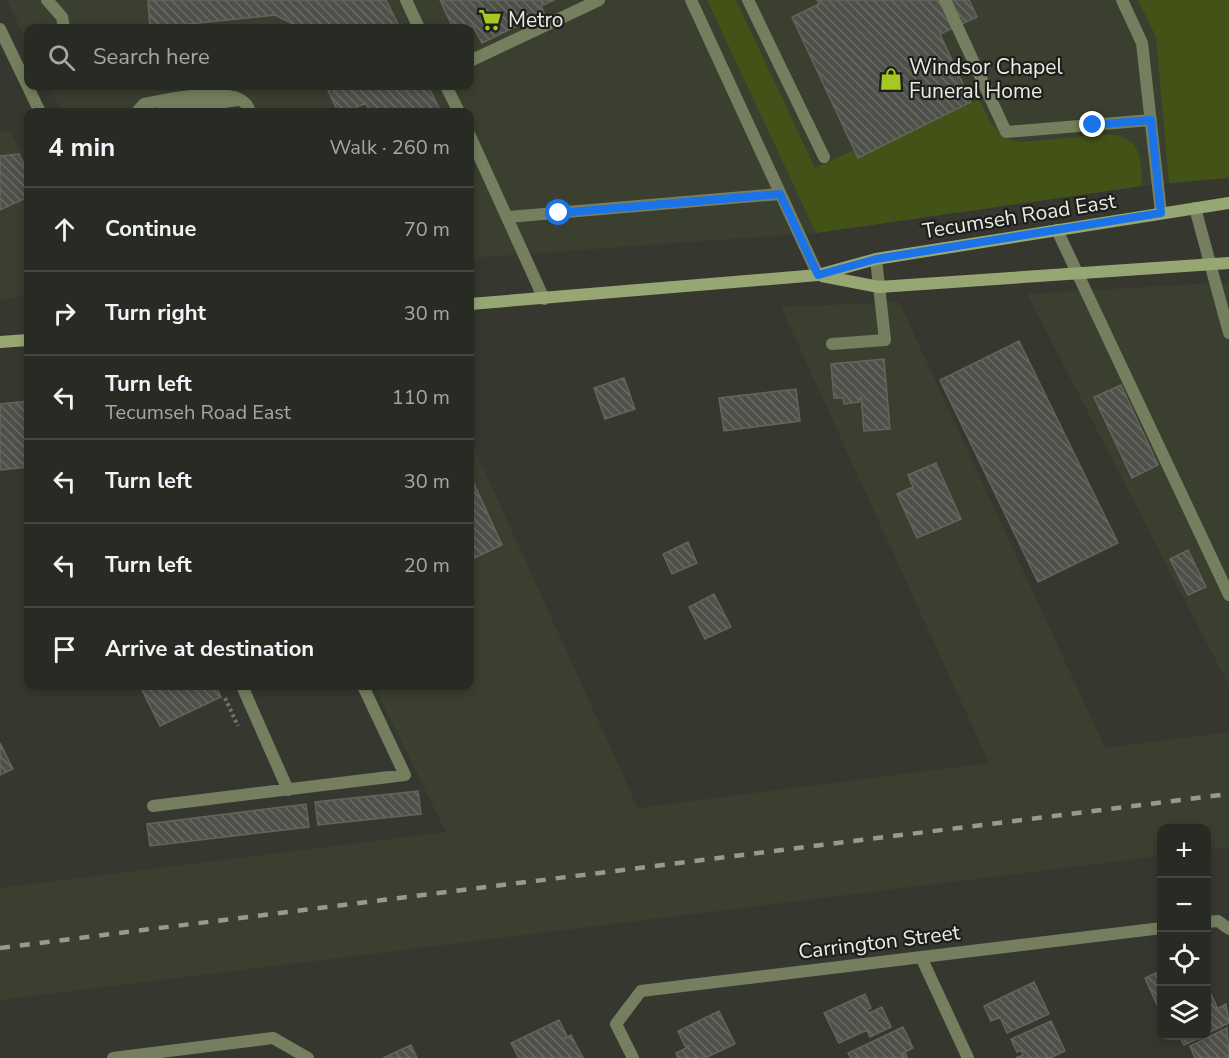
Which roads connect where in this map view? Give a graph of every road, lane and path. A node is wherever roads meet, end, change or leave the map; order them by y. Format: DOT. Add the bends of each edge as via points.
graph roads {
  1 [pos="47,0"];
  2 [pos="406,0"];
  3 [pos="599,0"];
  4 [pos="691,0"];
  5 [pos="748,0"];
  6 [pos="945,0"];
  7 [pos="1122,0"];
  8 [pos="63,24"];
  9 [pos="417,24"];
  10 [pos="0,29"];
  11 [pos="474,59"];
  12 [pos="24,70"];
  13 [pos="32,90"];
  14 [pos="448,90"];
  15 [pos="240,100"];
  16 [pos="38,108"];
  17 [pos="140,108"];
  18 [pos="188,108"];
  19 [pos="247,108"];
  20 [pos="457,108"];
  21 [pos="1151,120"];
  22 [pos="474,145"];
  23 [pos="824,157"];
  24 [pos="780,194"];
  25 [pos="1229,203"];
  26 [pos="1196,208"];
  27 [pos="1161,213"];
  28 [pos="507,217"];
  29 [pos="1057,230"];
  30 [pos="876,259"];
  31 [pos="1229,263"];
  32 [pos="1210,264"];
  33 [pos="1078,273"];
  34 [pos="818,275"];
  35 [pos="879,287"];
  36 [pos="544,299"];
  37 [pos="474,304"];
  38 [pos="1229,333"];
  39 [pos="24,340"];
  40 [pos="0,342"];
  41 [pos="831,344"];
  42 [pos="1229,595"];
  43 [pos="244,690"];
  44 [pos="365,690"];
  45 [pos="225,698"];
  46 [pos="238,726"];
  47 [pos="288,790"];
  48 [pos="153,806"];
  49 [pos="1212,921"];
  50 [pos="1157,928"];
  51 [pos="1229,929"];
  52 [pos="921,957"];
  53 [pos="113,1058"];
  54 [pos="308,1058"];
  55 [pos="633,1058"];
  56 [pos="968,1058"];
  1 -- 8 [label="street"];
  2 -- 9 [label="street"];
  3 -- 11 [label="street"];
  4 -- 24 [label="street"];
  5 -- 23 [label="street"];
  6 -- 21 [label="street" via="1006,132"];
  7 -- 21 [label="street" via="1142,43"];
  10 -- 12 [label="street"];
  13 -- 16 [label="street"];
  14 -- 20 [label="street"];
  15 -- 17 [label="street" via="213,93 144,104"];
  15 -- 18 [label="street"];
  15 -- 19 [label="street"];
  21 -- 27 [label="street"];
  22 -- 28 [label="street"];
  24 -- 28 [label="street"];
  24 -- 34 [label="street"];
  25 -- 26 [label="main road, Tecumseh Road East"];
  26 -- 27 [label="main road, Tecumseh Road East"];
  26 -- 32 [label="street"];
  27 -- 29 [label="main road, Tecumseh Road East"];
  28 -- 36 [label="street"];
  29 -- 30 [label="main road, Tecumseh Road East"];
  29 -- 33 [label="street"];
  30 -- 34 [label="main road, Tecumseh Road East"];
  30 -- 35 [label="street"];
  31 -- 32 [label="main road, Tecumseh Road East"];
  32 -- 33 [label="main road, Tecumseh Road East"];
  32 -- 38 [label="street"];
  33 -- 35 [label="main road, Tecumseh Road East"];
  33 -- 42 [label="street"];
  34 -- 35 [label="main road, Tecumseh Road East"];
  34 -- 36 [label="main road, Tecumseh Road East"];
  35 -- 41 [label="street" via="885,340"];
  36 -- 37 [label="main road, Tecumseh Road East"];
  39 -- 40 [label="main road"];
  43 -- 47 [label="street"];
  44 -- 47 [label="street" via="405,775"];
  45 -- 46 [label="path"];
  47 -- 48 [label="street"];
  49 -- 51 [label="street"];
  50 -- 52 [label="street, Carrington Street"];
  52 -- 55 [label="street, Carrington Street" via="641,991 616,1024"];
  52 -- 56 [label="street"];
  53 -- 54 [label="street" via="273,1038"];
}
